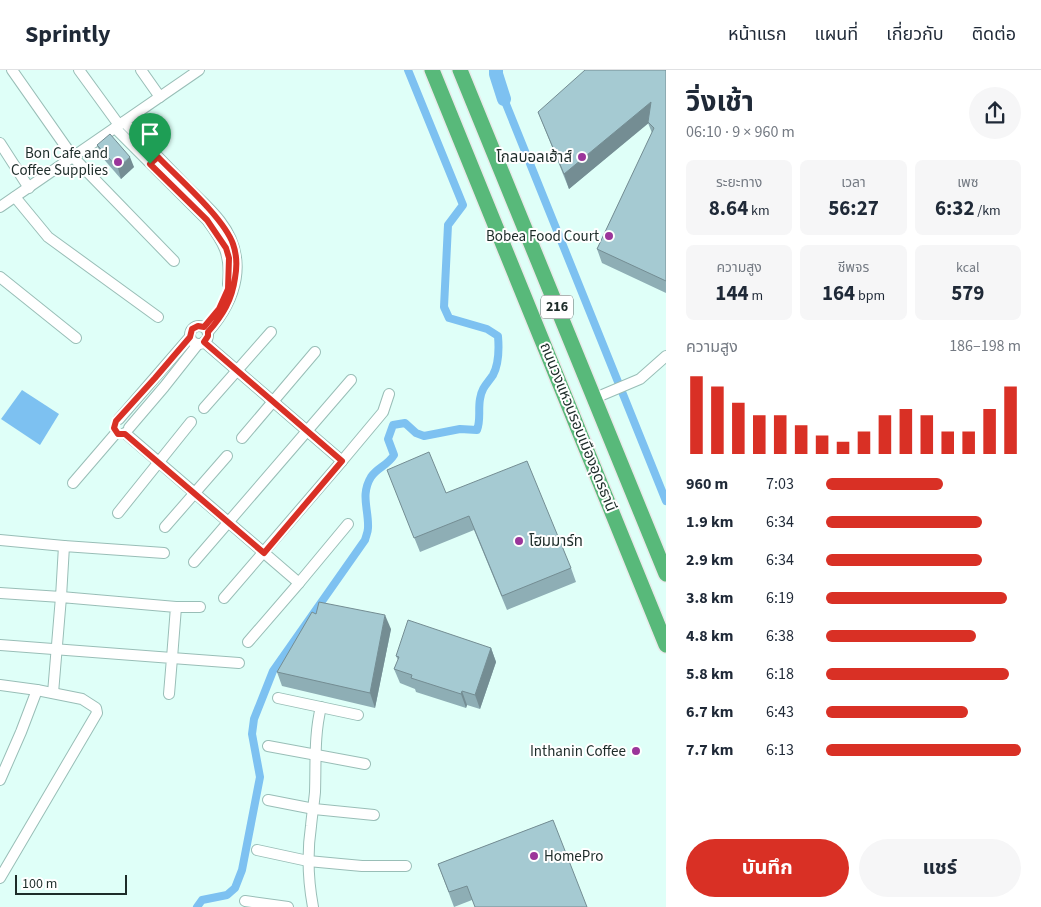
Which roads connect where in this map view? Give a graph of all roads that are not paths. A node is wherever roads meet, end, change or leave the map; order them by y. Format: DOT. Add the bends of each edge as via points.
graph roads {
  1 [pos="12,70"];
  2 [pos="79,70"];
  3 [pos="141,70"];
  4 [pos="199,70"];
  5 [pos="432,70"];
  6 [pos="460,70"];
  7 [pos="160,97"];
  8 [pos="120,125"];
  9 [pos="0,143"];
  10 [pos="73,157"];
  11 [pos="29,188"];
  12 [pos="15,197"];
  13 [pos="0,208"];
  14 [pos="174,261"];
  15 [pos="0,277"];
  16 [pos="158,317"];
  17 [pos="206,330"];
  18 [pos="271,332"];
  19 [pos="76,338"];
  20 [pos="197,341"];
  21 [pos="315,352"];
  22 [pos="666,356"];
  23 [pos="238,371"];
  24 [pos="155,378"];
  25 [pos="351,380"];
  26 [pos="164,387"];
  27 [pos="390,394"];
  28 [pos="601,396"];
  29 [pos="273,401"];
  30 [pos="204,408"];
  31 [pos="191,422"];
  32 [pos="123,431"];
  33 [pos="308,431"];
  34 [pos="242,438"];
  35 [pos="227,456"];
  36 [pos="342,461"];
  37 [pos="158,463"];
  38 [pos="73,483"];
  39 [pos="194,493"];
  40 [pos="118,512"];
  41 [pos="229,523"];
  42 [pos="348,524"];
  43 [pos="165,527"];
  44 [pos="0,540"];
  45 [pos="64,546"];
  46 [pos="164,553"];
  47 [pos="264,553"];
  48 [pos="194,562"];
  49 [pos="666,574"];
  50 [pos="299,583"];
  51 [pos="0,593"];
  52 [pos="62,597"];
  53 [pos="224,598"];
  54 [pos="176,607"];
  55 [pos="200,607"];
  56 [pos="248,642"];
  57 [pos="0,644"];
  58 [pos="666,645"];
  59 [pos="57,649"];
  60 [pos="172,658"];
  61 [pos="239,663"];
  62 [pos="0,685"];
  63 [pos="36,690"];
  64 [pos="53,694"];
  65 [pos="169,694"];
  66 [pos="278,698"];
  67 [pos="321,707"];
  68 [pos="358,715"];
  69 [pos="268,746"];
  70 [pos="315,755"];
  71 [pos="365,764"];
  72 [pos="0,780"];
  73 [pos="268,800"];
  74 [pos="314,809"];
  75 [pos="374,815"];
  76 [pos="256,850"];
  77 [pos="308,861"];
  78 [pos="406,866"];
  79 [pos="0,878"];
  80 [pos="245,901"];
  81 [pos="288,907"];
  82 [pos="313,907"];
  1 -- 10 [label="street"];
  2 -- 8 [label="street"];
  3 -- 7 [label="street"];
  4 -- 7 [label="street"];
  5 -- 58 [label="highway, ถนนวงแหวนรอบเมืองอุดรธานี / 216"];
  6 -- 28 [label="highway, ถนนวงแหวนรอบเมืองอุดรธานี / 216"];
  7 -- 8 [label="street"];
  8 -- 10 [label="street"];
  8 -- 17 [label="street" via="219,220 232,242 236,268 232,294 223,314"];
  9 -- 11 [label="street"];
  10 -- 11 [label="street"];
  10 -- 14 [label="street"];
  11 -- 12 [label="street"];
  12 -- 13 [label="street"];
  12 -- 16 [label="street" via="48,237"];
  15 -- 19 [label="street"];
  17 -- 20 [label="street" via="208,336"];
  17 -- 20 [label="street" via="198,326 194,328 191,332"];
  18 -- 23 [label="street"];
  20 -- 23 [label="street"];
  20 -- 24 [label="street"];
  20 -- 26 [label="street"];
  21 -- 29 [label="street"];
  22 -- 28 [label="street" via="640,379"];
  23 -- 29 [label="street"];
  23 -- 30 [label="street"];
  24 -- 26 [label="street"];
  24 -- 32 [label="street" via="114,425"];
  25 -- 33 [label="street"];
  26 -- 32 [label="street"];
  27 -- 36 [label="street" via="383,412"];
  28 -- 49 [label="highway, ถนนวงแหวนรอบเมืองอุดรธานี / 216"];
  29 -- 33 [label="street"];
  29 -- 34 [label="street"];
  31 -- 37 [label="street"];
  32 -- 37 [label="street"];
  32 -- 38 [label="street"];
  33 -- 36 [label="street"];
  33 -- 41 [label="street"];
  35 -- 39 [label="street"];
  36 -- 47 [label="street"];
  37 -- 39 [label="street"];
  37 -- 40 [label="street"];
  39 -- 41 [label="street"];
  39 -- 43 [label="street"];
  41 -- 47 [label="street"];
  41 -- 48 [label="street"];
  42 -- 50 [label="street"];
  44 -- 45 [label="street"];
  45 -- 46 [label="street"];
  45 -- 52 [label="street"];
  47 -- 50 [label="street"];
  47 -- 53 [label="street"];
  50 -- 56 [label="street"];
  51 -- 52 [label="street"];
  52 -- 54 [label="street"];
  52 -- 59 [label="street"];
  54 -- 55 [label="street"];
  54 -- 60 [label="street"];
  57 -- 59 [label="street"];
  59 -- 60 [label="street"];
  59 -- 64 [label="street"];
  60 -- 61 [label="street"];
  60 -- 65 [label="street"];
  62 -- 63 [label="street"];
  63 -- 64 [label="street"];
  63 -- 72 [label="street"];
  64 -- 79 [label="street" via="82,699 96,708 97,713"];
  66 -- 67 [label="street"];
  67 -- 68 [label="street"];
  67 -- 70 [label="street"];
  69 -- 70 [label="street"];
  70 -- 71 [label="street"];
  70 -- 74 [label="street"];
  73 -- 74 [label="street"];
  74 -- 75 [label="street"];
  74 -- 77 [label="street"];
  76 -- 77 [label="street"];
  77 -- 78 [label="street"];
  77 -- 82 [label="street"];
  80 -- 81 [label="street"];
}
